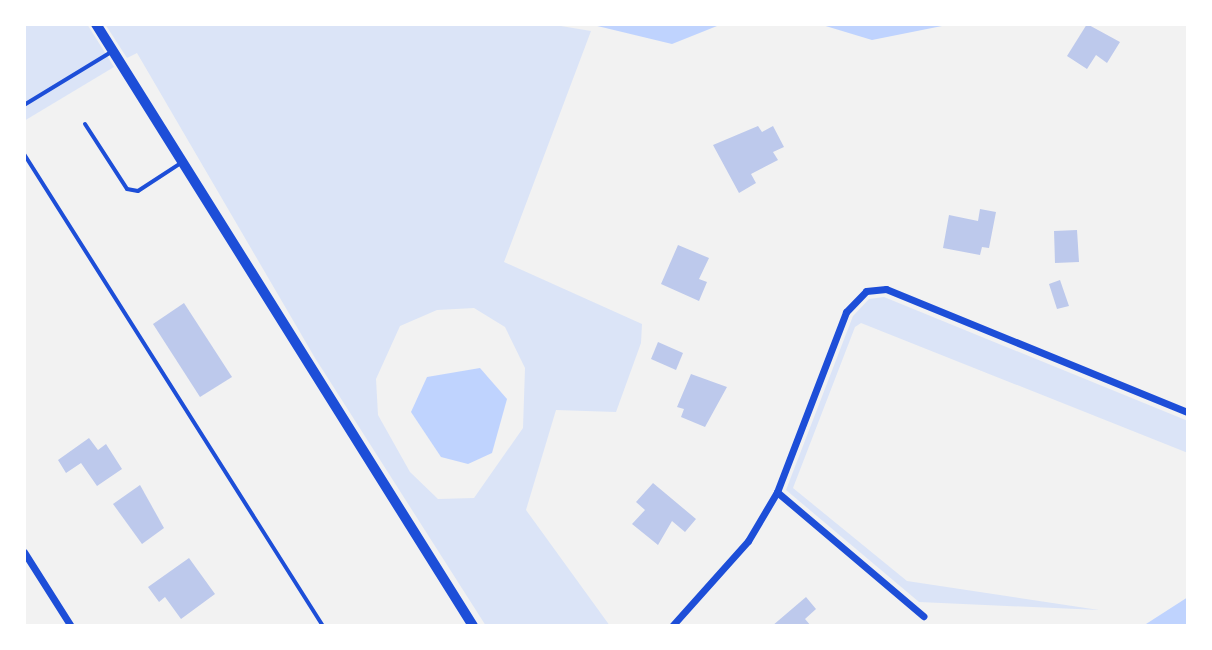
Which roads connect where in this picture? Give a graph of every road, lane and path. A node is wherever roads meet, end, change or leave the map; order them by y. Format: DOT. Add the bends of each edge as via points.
graph roads {
  1 [pos="96,24"];
  2 [pos="113,51"];
  3 [pos="24,105"];
  4 [pos="85,124"];
  5 [pos="24,154"];
  6 [pos="183,162"];
  7 [pos="1188,412"];
  8 [pos="777,492"];
  9 [pos="25,558"];
  10 [pos="923,616"];
  11 [pos="71,626"];
  12 [pos="323,626"];
  13 [pos="473,626"];
  14 [pos="672,626"];
  1 -- 2 [label="main road"];
  2 -- 3 [label="lane"];
  2 -- 6 [label="main road"];
  4 -- 6 [label="lane" via="133,191"];
  5 -- 12 [label="lane"];
  6 -- 13 [label="main road"];
  7 -- 8 [label="street" via="886,289 866,291 846,312"];
  8 -- 10 [label="street"];
  8 -- 14 [label="street" via="748,541"];
  9 -- 11 [label="street"];
}
